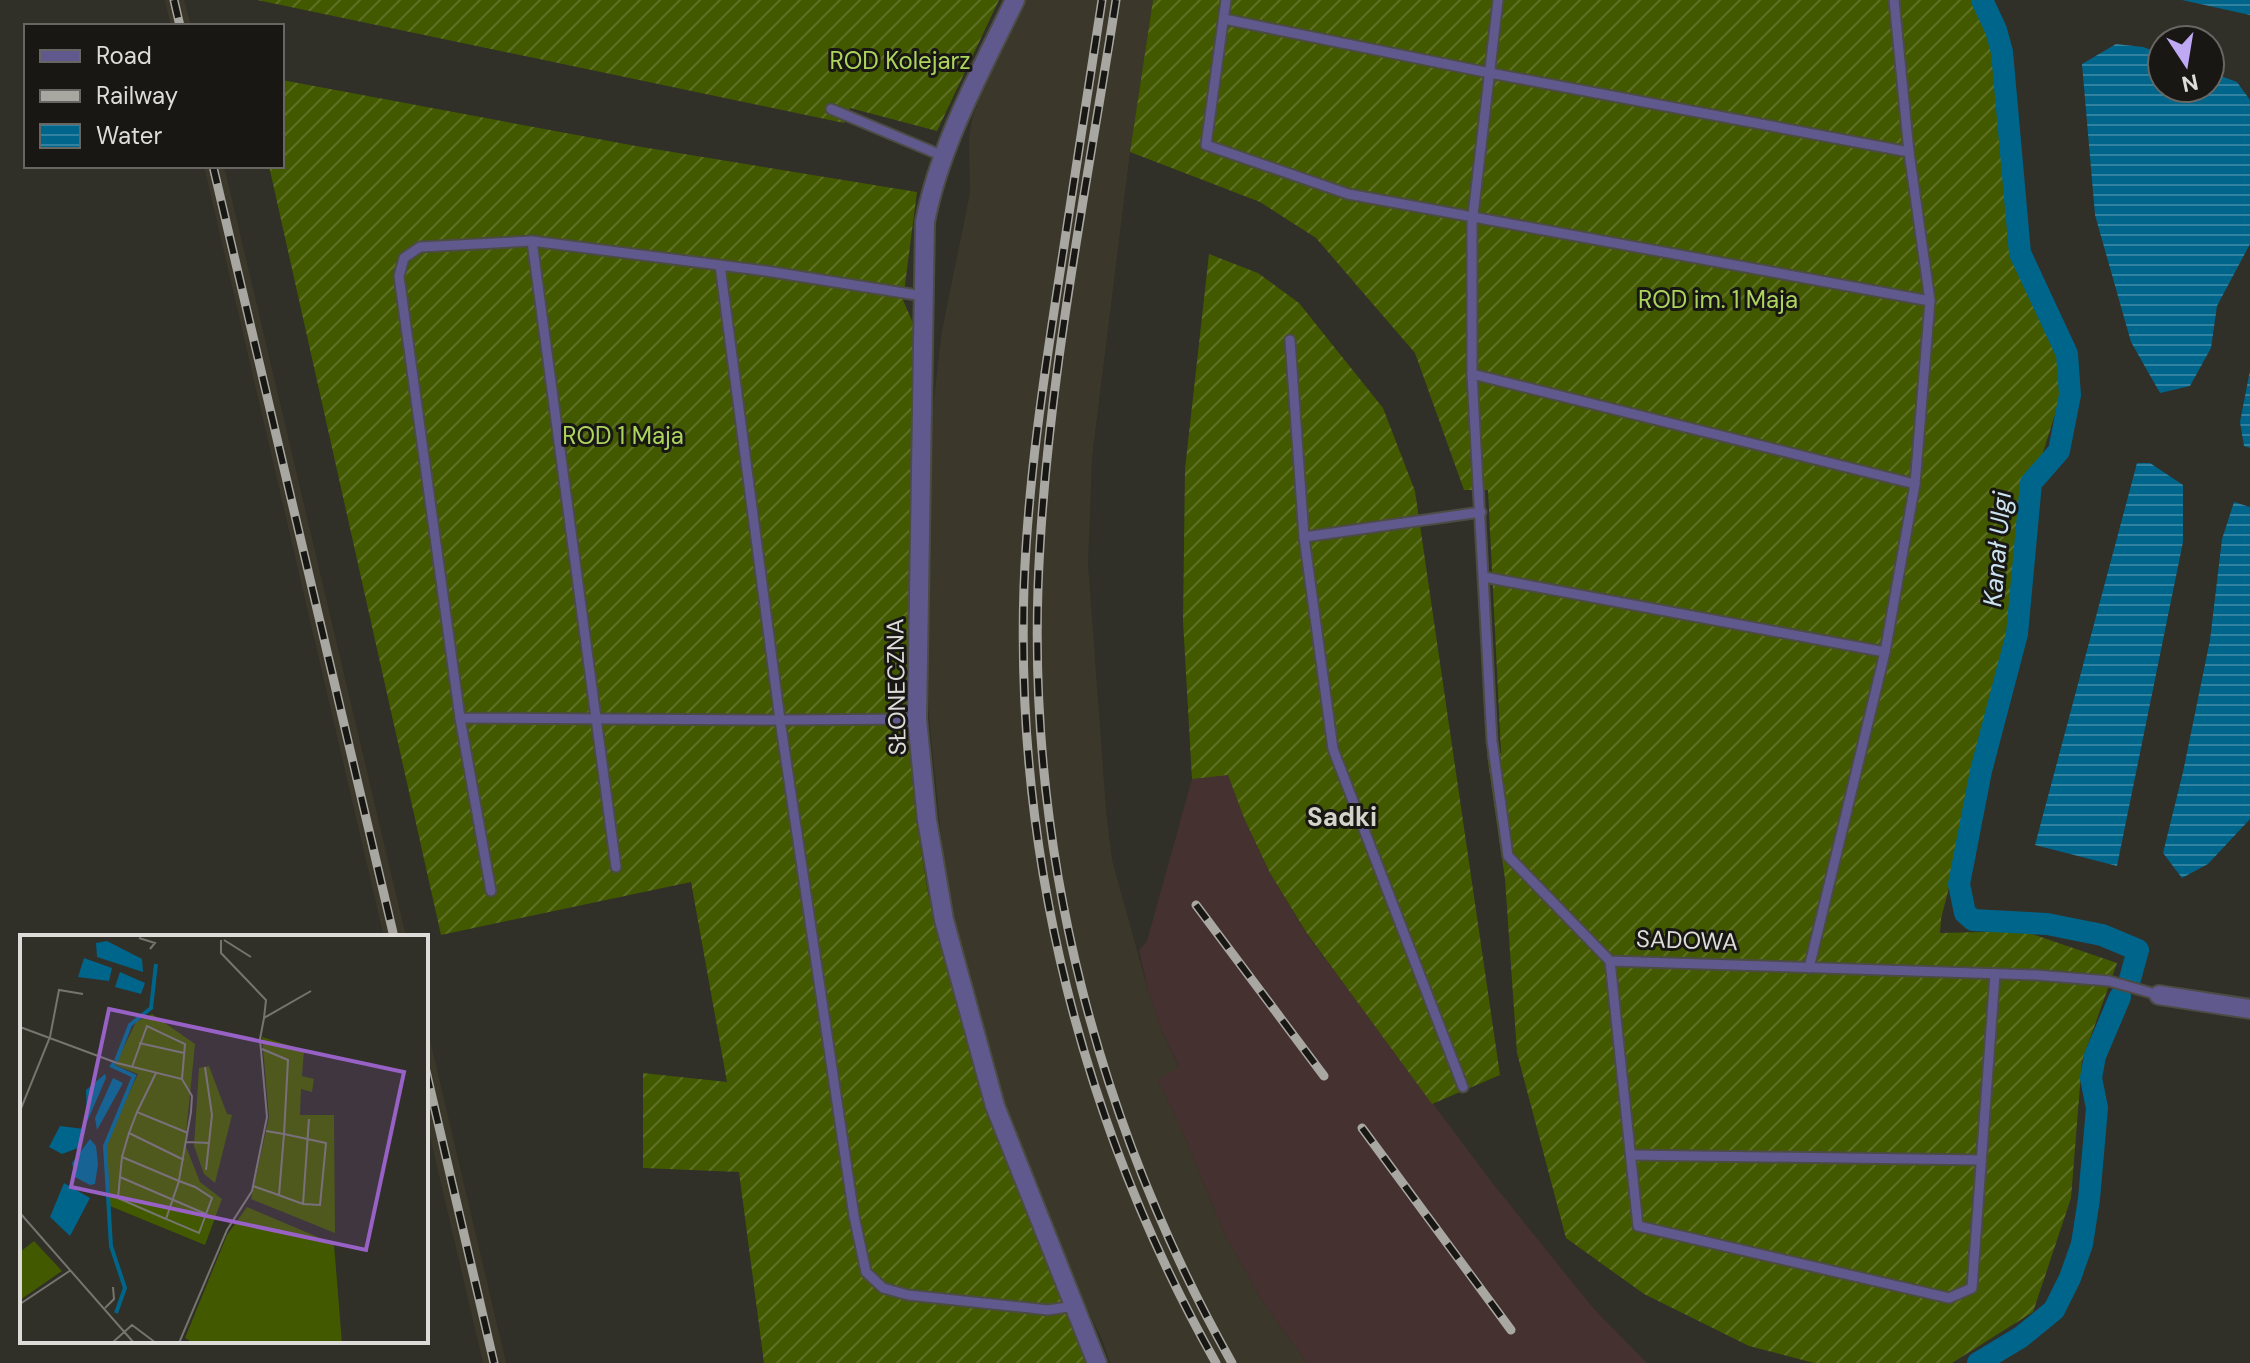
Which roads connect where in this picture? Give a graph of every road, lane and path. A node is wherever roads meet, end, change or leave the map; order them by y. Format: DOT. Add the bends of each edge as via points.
graph roads {
  1 [pos="1015,0"];
  2 [pos="1226,0"];
  3 [pos="1498,0"];
  4 [pos="1894,0"];
  5 [pos="1224,19"];
  6 [pos="1490,73"];
  7 [pos="831,109"];
  8 [pos="1909,152"];
  9 [pos="943,156"];
  10 [pos="1473,217"];
  11 [pos="532,241"];
  12 [pos="720,265"];
  13 [pos="923,296"];
  14 [pos="1930,301"];
  15 [pos="1290,340"];
  16 [pos="1472,374"];
  17 [pos="1915,484"];
  18 [pos="1481,512"];
  19 [pos="1304,537"];
  20 [pos="1484,577"];
  21 [pos="1885,652"];
  22 [pos="460,718"];
  23 [pos="597,719"];
  24 [pos="917,719"];
  25 [pos="780,720"];
  26 [pos="616,867"];
  27 [pos="491,891"];
  28 [pos="1610,961"];
  29 [pos="1809,968"];
  30 [pos="1995,974"];
  31 [pos="2159,995"];
  32 [pos="2250,1009"];
  33 [pos="1463,1087"];
  34 [pos="1631,1155"];
  35 [pos="1981,1160"];
  36 [pos="1074,1306"];
  37 [pos="1097,1363"];
  1 -- 9 [label="street, SŁONECZNA"];
  2 -- 5 [label="lane"];
  3 -- 6 [label="lane, SADOWA"];
  4 -- 8 [label="lane"];
  5 -- 6 [label="lane"];
  5 -- 10 [label="lane" via="1206,145 1348,194"];
  6 -- 8 [label="lane"];
  6 -- 10 [label="lane, SADOWA"];
  7 -- 9 [label="lane"];
  8 -- 14 [label="lane"];
  9 -- 13 [label="street, SŁONECZNA" via="925,222"];
  10 -- 14 [label="lane"];
  10 -- 16 [label="lane, SADOWA"];
  11 -- 12 [label="lane"];
  11 -- 22 [label="lane" via="420,247 404,258 399,276"];
  11 -- 23 [label="lane"];
  12 -- 13 [label="lane"];
  12 -- 25 [label="lane"];
  13 -- 24 [label="street, SŁONECZNA"];
  14 -- 17 [label="lane"];
  15 -- 19 [label="lane"];
  16 -- 17 [label="lane"];
  16 -- 18 [label="lane, SADOWA"];
  17 -- 21 [label="lane"];
  18 -- 19 [label="lane"];
  18 -- 20 [label="lane, SADOWA"];
  19 -- 33 [label="lane" via="1333,749"];
  20 -- 21 [label="lane"];
  20 -- 28 [label="lane, SADOWA" via="1492,741 1508,856"];
  21 -- 29 [label="lane"];
  22 -- 23 [label="lane"];
  22 -- 27 [label="lane"];
  23 -- 25 [label="lane"];
  23 -- 26 [label="lane"];
  24 -- 25 [label="lane"];
  24 -- 36 [label="street, SŁONECZNA" via="944,920 995,1106"];
  25 -- 36 [label="lane" via="866,1272 883,1288 908,1295 1048,1310"];
  28 -- 29 [label="lane, SADOWA"];
  28 -- 34 [label="lane"];
  29 -- 30 [label="lane, SADOWA"];
  30 -- 31 [label="lane, SADOWA" via="2109,981"];
  30 -- 35 [label="lane"];
  31 -- 32 [label="street, SADOWA"];
  34 -- 35 [label="lane"];
  34 -- 35 [label="lane" via="1638,1226 1949,1298 1972,1288"];
  36 -- 37 [label="street, SŁONECZNA"];
}
